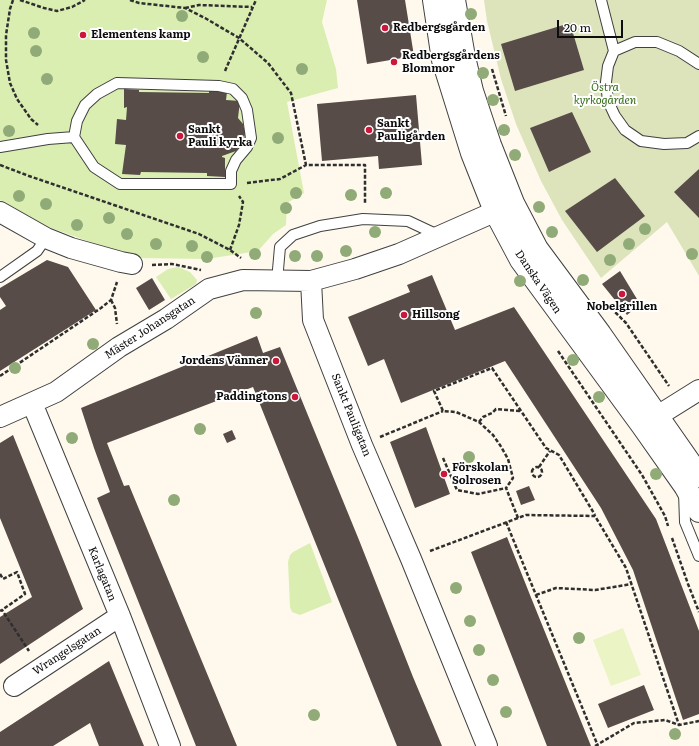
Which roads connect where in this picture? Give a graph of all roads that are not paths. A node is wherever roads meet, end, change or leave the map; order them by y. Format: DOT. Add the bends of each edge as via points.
graph roads {
  1 [pos="434,0"];
  2 [pos="454,0"];
  3 [pos="601,0"];
  4 [pos="614,52"];
  5 [pos="699,64"];
  6 [pos="74,136"];
  7 [pos="699,136"];
  8 [pos="0,147"];
  9 [pos="504,207"];
  10 [pos="0,212"];
  11 [pos="440,236"];
  12 [pos="46,238"];
  13 [pos="126,263"];
  14 [pos="0,277"];
  15 [pos="268,280"];
  16 [pos="311,281"];
  17 [pos="699,390"];
  18 [pos="32,402"];
  19 [pos="0,416"];
  20 [pos="649,421"];
  21 [pos="692,481"];
  22 [pos="699,511"];
  23 [pos="699,556"];
  24 [pos="120,616"];
  25 [pos="14,686"];
  26 [pos="170,746"];
  27 [pos="487,746"];
  1 -- 9 [label="street, Danska Vägen" via="445,66 472,152"];
  2 -- 9 [label="street, Danska Vägen" via="472,91 490,145"];
  3 -- 4 [label="lane"];
  4 -- 5 [label="lane" via="635,42 657,42 679,51"];
  4 -- 7 [label="lane" via="608,66 606,82 608,101 625,130 641,140 664,144 687,143"];
  6 -- 6 [label="lane" via="77,121 85,106 97,94 117,83 233,88 242,98 247,110 251,138 231,170 231,184 120,184 94,167"];
  6 -- 8 [label="lane"];
  9 -- 11 [label="street"];
  9 -- 20 [label="street, Danska Vägen" via="600,334"];
  10 -- 12 [label="street"];
  11 -- 15 [label="lane" via="408,222 362,219 320,226 292,235 280,247"];
  11 -- 16 [label="street" via="399,254"];
  12 -- 13 [label="street" via="71,248"];
  12 -- 14 [label="lane" via="37,251"];
  15 -- 16 [label="street, Mäster Johansgatan"];
  15 -- 18 [label="street, Mäster Johansgatan" via="243,280 209,289 56,392"];
  16 -- 27 [label="street, Sankt Pauligatan" via="313,320"];
  17 -- 20 [label="street"];
  18 -- 19 [label="street, Mäster Johansgatan"];
  18 -- 24 [label="street, Karlagatan"];
  20 -- 21 [label="street, Danska Vägen"];
  21 -- 22 [label="street, Danska Vägen"];
  21 -- 23 [label="lane" via="684,507 685,522"];
  24 -- 25 [label="street, Wrangelsgatan"];
  24 -- 26 [label="street, Karlagatan"];
}
